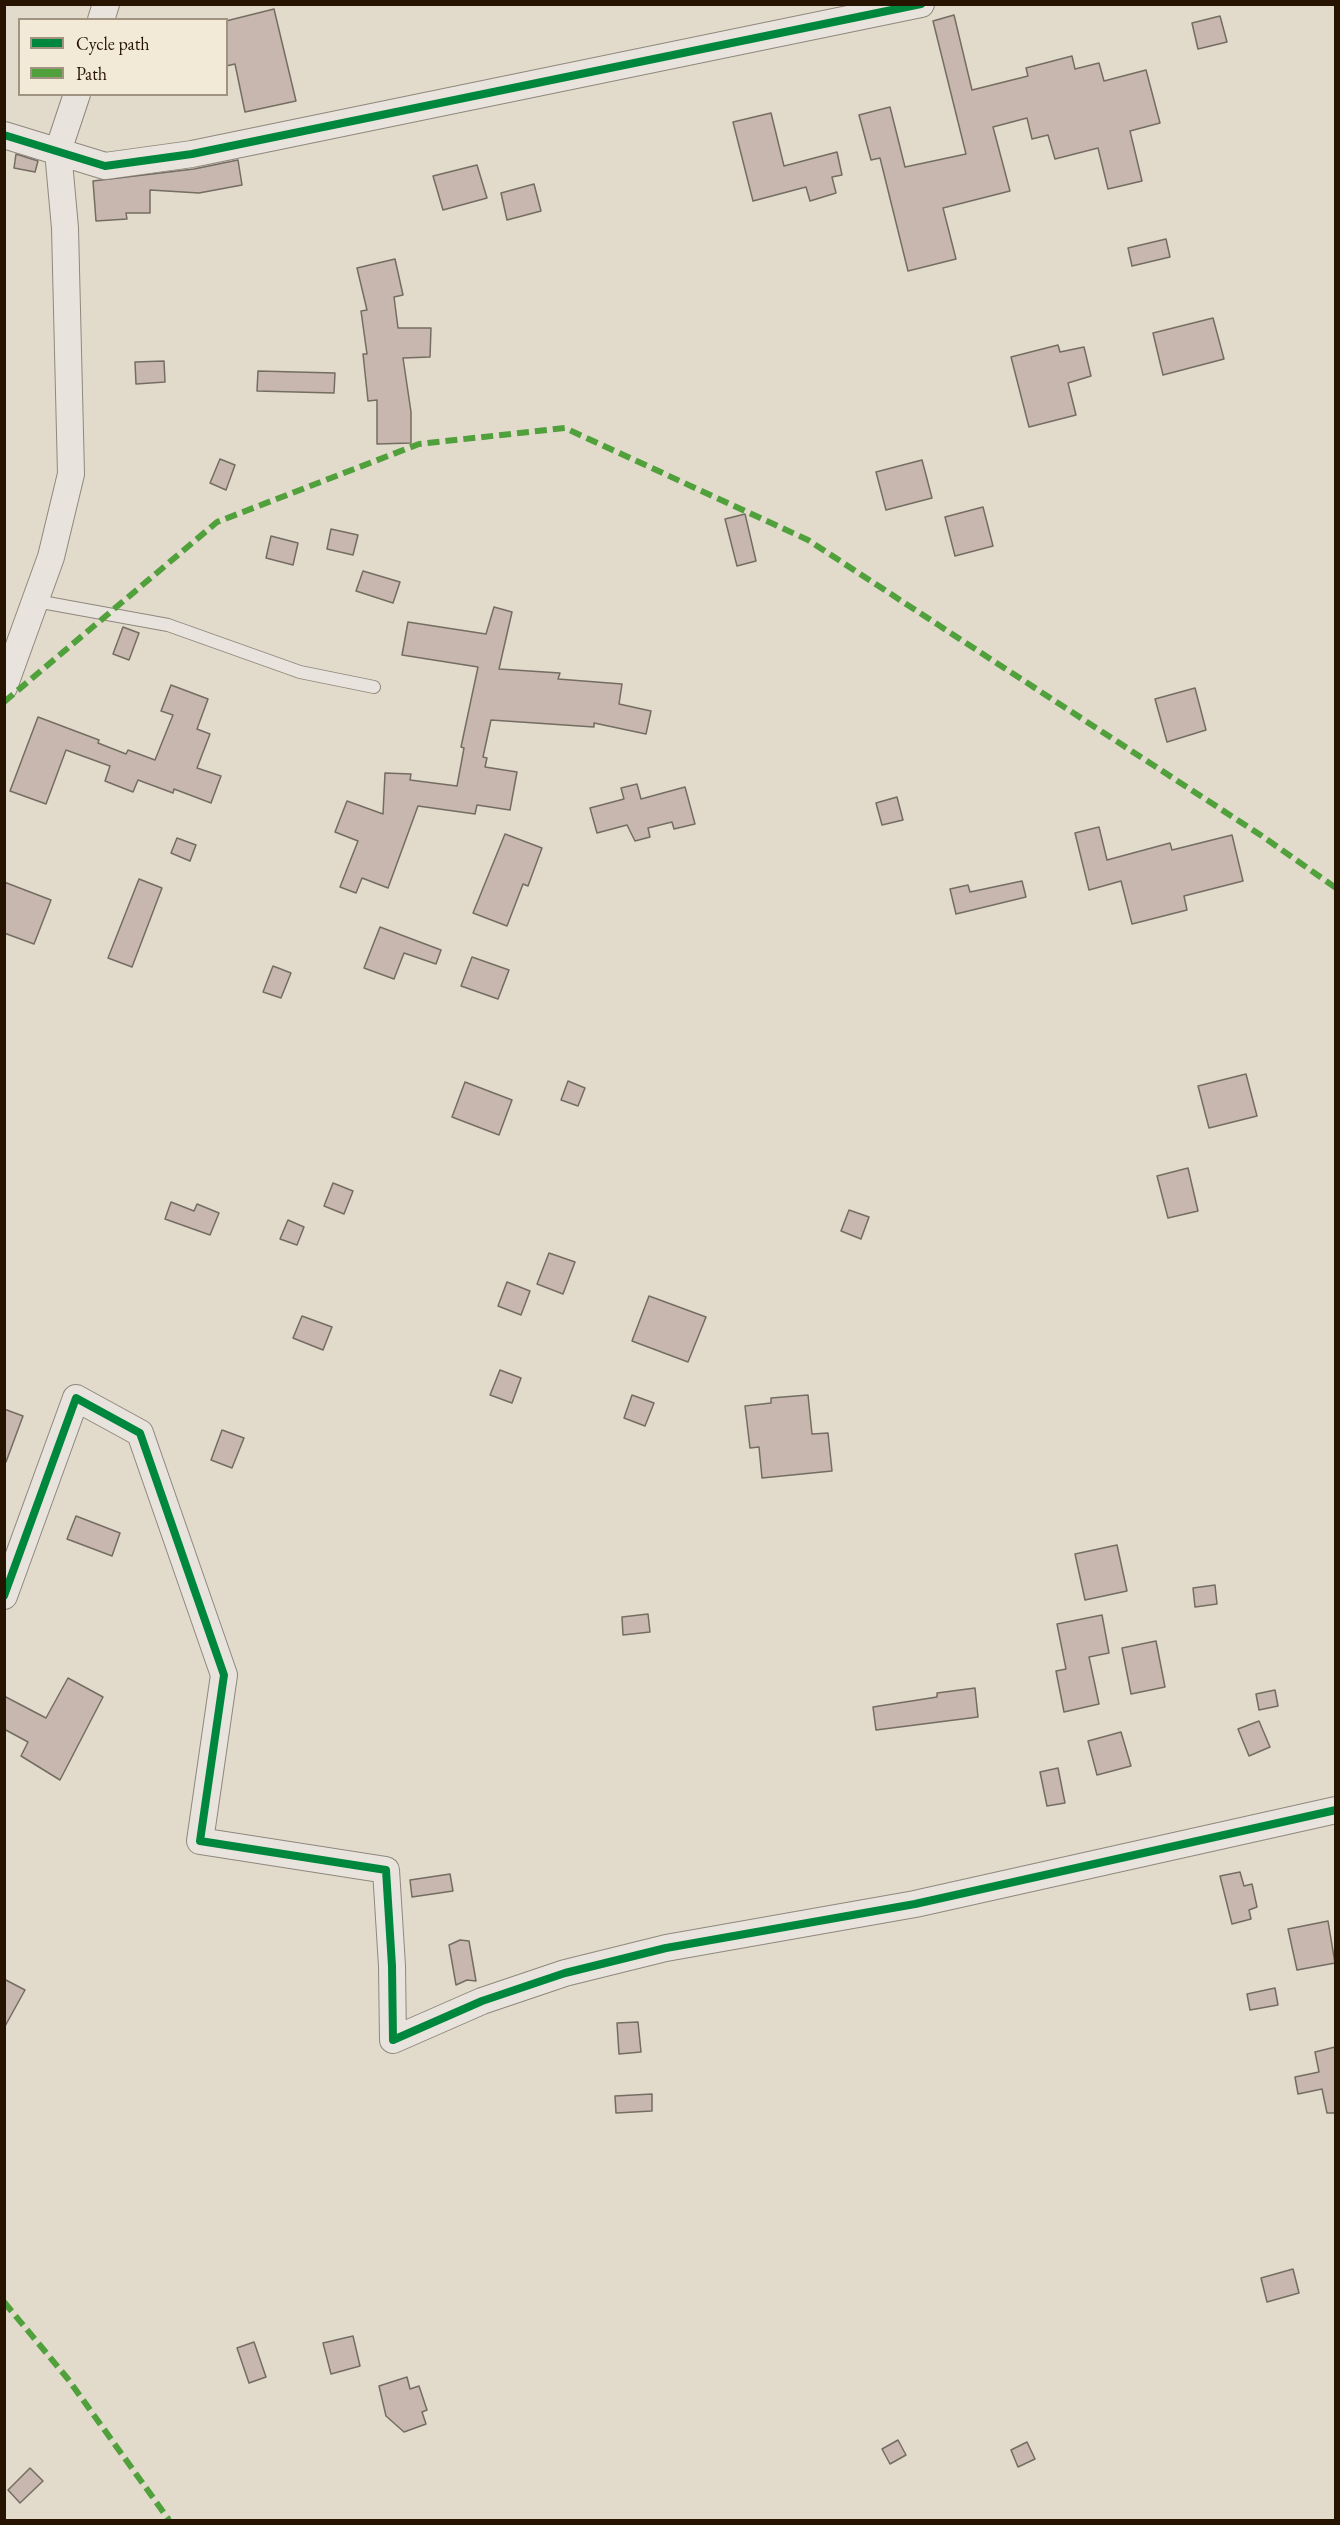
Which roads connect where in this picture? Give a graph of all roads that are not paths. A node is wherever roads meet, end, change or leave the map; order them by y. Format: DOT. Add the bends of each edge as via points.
graph roads {
  1 [pos="921,4"];
  2 [pos="76,96"];
  3 [pos="4,135"];
  4 [pos="58,151"];
  5 [pos="36,601"];
  6 [pos="4,687"];
  7 [pos="374,687"];
  8 [pos="4,1596"];
  9 [pos="1335,1809"];
  1 -- 4 [label="street" via="192,154 105,166"];
  2 -- 4 [label="street"];
  3 -- 4 [label="street"];
  4 -- 5 [label="street" via="72,430 70,474 51,557"];
  5 -- 6 [label="street"];
  5 -- 7 [label="lane" via="168,625 300,672"];
  8 -- 9 [label="street" via="76,1398 140,1433 224,1676 200,1841 386,1870 393,2040 482,2001 565,1973 666,1948 915,1904"];
}
